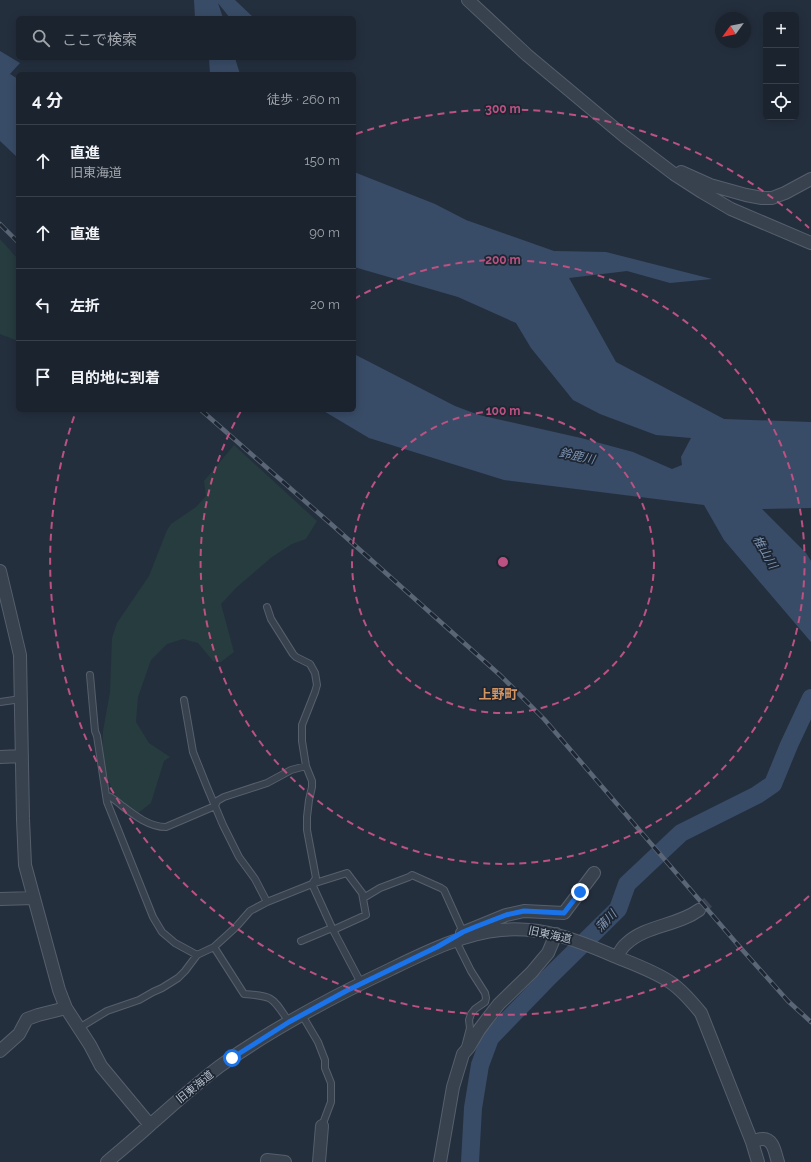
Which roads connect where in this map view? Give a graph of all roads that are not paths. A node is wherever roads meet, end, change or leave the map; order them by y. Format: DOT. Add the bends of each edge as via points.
graph roads {
  1 [pos="468,0"];
  2 [pos="674,174"];
  3 [pos="811,179"];
  4 [pos="811,243"];
  5 [pos="0,572"];
  6 [pos="267,608"];
  7 [pos="90,675"];
  8 [pos="21,700"];
  9 [pos="184,700"];
  10 [pos="0,702"];
  11 [pos="22,756"];
  12 [pos="0,757"];
  13 [pos="306,766"];
  14 [pos="106,795"];
  15 [pos="215,806"];
  16 [pos="594,873"];
  17 [pos="312,884"];
  18 [pos="362,893"];
  19 [pos="34,898"];
  20 [pos="0,899"];
  21 [pos="267,902"];
  22 [pos="699,910"];
  23 [pos="332,929"];
  24 [pos="559,935"];
  25 [pos="459,937"];
  26 [pos="301,941"];
  27 [pos="214,947"];
  28 [pos="197,955"];
  29 [pos="617,957"];
  30 [pos="361,983"];
  31 [pos="66,1008"];
  32 [pos="302,1015"];
  33 [pos="289,1022"];
  34 [pos="79,1028"];
  35 [pos="0,1051"];
  36 [pos="463,1054"];
  37 [pos="150,1126"];
  38 [pos="322,1126"];
  39 [pos="752,1142"];
  40 [pos="107,1162"];
  41 [pos="267,1162"];
  42 [pos="285,1162"];
  43 [pos="319,1162"];
  44 [pos="440,1162"];
  45 [pos="758,1162"];
  46 [pos="778,1162"];
  1 -- 2 [label="street" via="527,56"];
  2 -- 3 [label="street" via="682,172 710,185 762,198 772,198 785,193"];
  2 -- 4 [label="street" via="731,209"];
  5 -- 8 [label="street" via="20,655"];
  6 -- 13 [label="lane" via="293,654 310,664 315,673 317,685 302,725"];
  7 -- 14 [label="lane" via="95,731"];
  8 -- 10 [label="lane"];
  8 -- 11 [label="street"];
  9 -- 15 [label="lane" via="193,752"];
  11 -- 12 [label="street"];
  11 -- 19 [label="street" via="25,865"];
  13 -- 15 [label="lane" via="291,770 267,783 224,797"];
  13 -- 17 [label="lane" via="312,781 307,818 316,878"];
  14 -- 15 [label="lane" via="132,814 160,827 166,827"];
  14 -- 28 [label="lane" via="153,917 162,932 175,943"];
  15 -- 21 [label="lane" via="239,856"];
  16 -- 25 [label="street" via="564,913 524,911 506,915"];
  17 -- 18 [label="lane" via="347,873"];
  17 -- 21 [label="lane"];
  17 -- 23 [label="lane"];
  18 -- 23 [label="lane" via="366,915"];
  18 -- 25 [label="lane" via="365,897 412,875 444,890"];
  19 -- 20 [label="street"];
  19 -- 31 [label="street"];
  21 -- 27 [label="lane" via="250,911"];
  22 -- 29 [label="street" via="687,917 640,933 625,945"];
  23 -- 26 [label="lane"];
  23 -- 30 [label="lane"];
  24 -- 25 [label="street, 旧東海道" via="528,929 501,930"];
  24 -- 29 [label="street, 旧東海道"];
  24 -- 36 [label="street" via="532,972 499,1004"];
  25 -- 30 [label="street, 旧東海道"];
  25 -- 36 [label="lane" via="471,971 486,998 485,1002 471,1014"];
  27 -- 28 [label="lane"];
  27 -- 33 [label="lane" via="244,994 268,997 276,1002"];
  28 -- 34 [label="lane" via="178,978 162,988 139,1000 107,1011"];
  29 -- 39 [label="street, 旧東海道" via="669,981 687,996 701,1013"];
  30 -- 32 [label="street, 旧東海道"];
  31 -- 34 [label="street"];
  31 -- 35 [label="street" via="27,1019 19,1034"];
  32 -- 33 [label="street, 旧東海道"];
  32 -- 38 [label="lane" via="318,1042 331,1083 331,1102"];
  33 -- 37 [label="street, 旧東海道" via="220,1066"];
  34 -- 37 [label="street" via="101,1066"];
  36 -- 44 [label="street" via="453,1087"];
  37 -- 40 [label="street, 旧東海道"];
  38 -- 43 [label="street"];
  39 -- 45 [label="street, 旧東海道"];
  39 -- 46 [label="street" via="769,1140"];
  41 -- 42 [label="street"];
}
